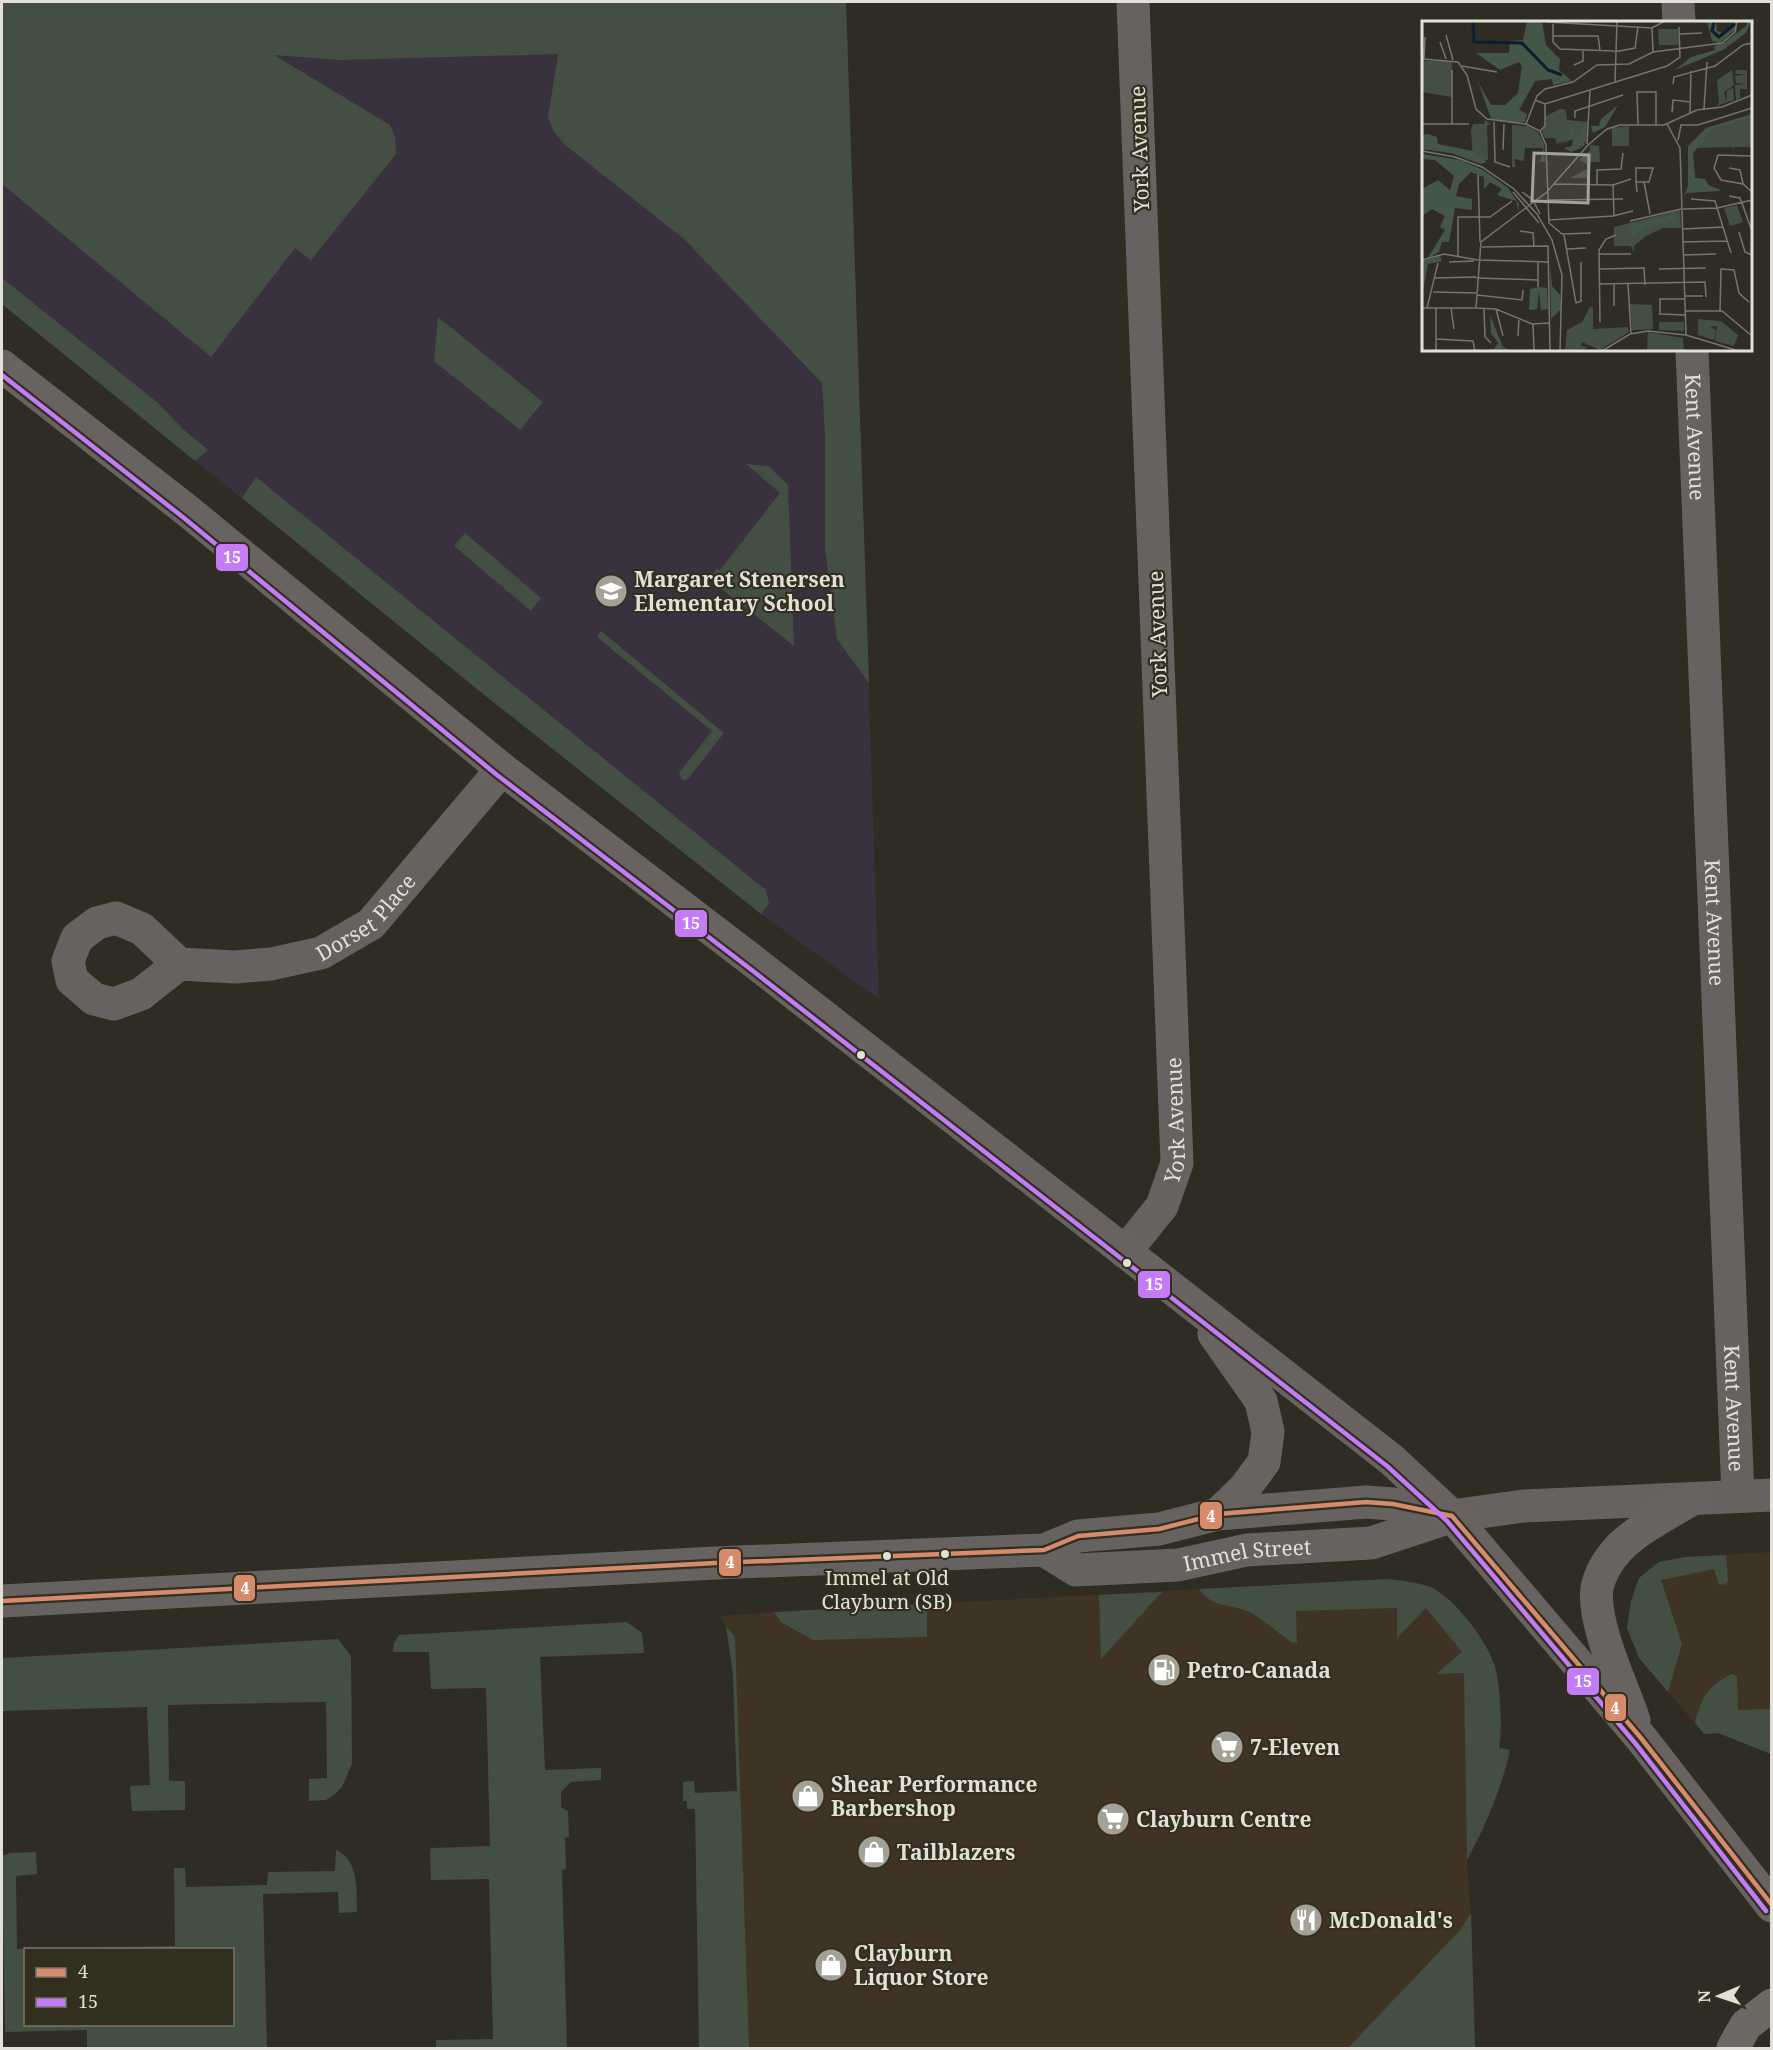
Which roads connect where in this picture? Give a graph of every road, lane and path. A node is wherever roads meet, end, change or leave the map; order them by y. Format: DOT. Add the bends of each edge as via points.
graph roads {
  1 [pos="1133,2"];
  2 [pos="1678,2"];
  3 [pos="1679,21"];
  4 [pos="1692,351"];
  5 [pos="2,366"];
  6 [pos="502,770"];
  7 [pos="179,964"];
  8 [pos="1125,1252"];
  9 [pos="1192,1303"];
  10 [pos="1772,1495"];
  11 [pos="1738,1496"];
  12 [pos="1692,1499"];
  13 [pos="1218,1514"];
  14 [pos="1452,1516"];
  15 [pos="1044,1550"];
  16 [pos="2,1601"];
  17 [pos="1641,1738"];
  18 [pos="1772,1906"];
  19 [pos="1772,2005"];
  20 [pos="1733,2049"];
  1 -- 8 [label="street, York Avenue" via="1177,1163 1162,1206"];
  2 -- 3 [label="street"];
  4 -- 11 [label="street, Kent Avenue"];
  5 -- 6 [label="main road" via="189,512"];
  6 -- 7 [label="street, Dorset Place" via="371,924 321,953 271,964"];
  6 -- 8 [label="main road"];
  8 -- 9 [label="main road"];
  9 -- 13 [label="main road" via="1261,1401 1268,1432 1264,1462 1244,1490"];
  9 -- 14 [label="main road" via="1392,1460"];
  10 -- 11 [label="street, Immel Street"];
  11 -- 12 [label="street, Immel Street"];
  12 -- 14 [label="street, Immel Street" via="1522,1506"];
  12 -- 17 [label="main road" via="1620,1547 1604,1568 1597,1586 1602,1631"];
  13 -- 14 [label="street, Immel Street" via="1366,1502"];
  13 -- 15 [label="street, Immel Street" via="1160,1529 1078,1536"];
  14 -- 15 [label="street, Immel Street" via="1371,1543 1247,1550 1178,1565 1076,1570"];
  14 -- 17 [label="main road"];
  15 -- 16 [label="street, Immel Street"];
  17 -- 18 [label="main road"];
  19 -- 20 [label="highway" via="1746,2025"];
}
